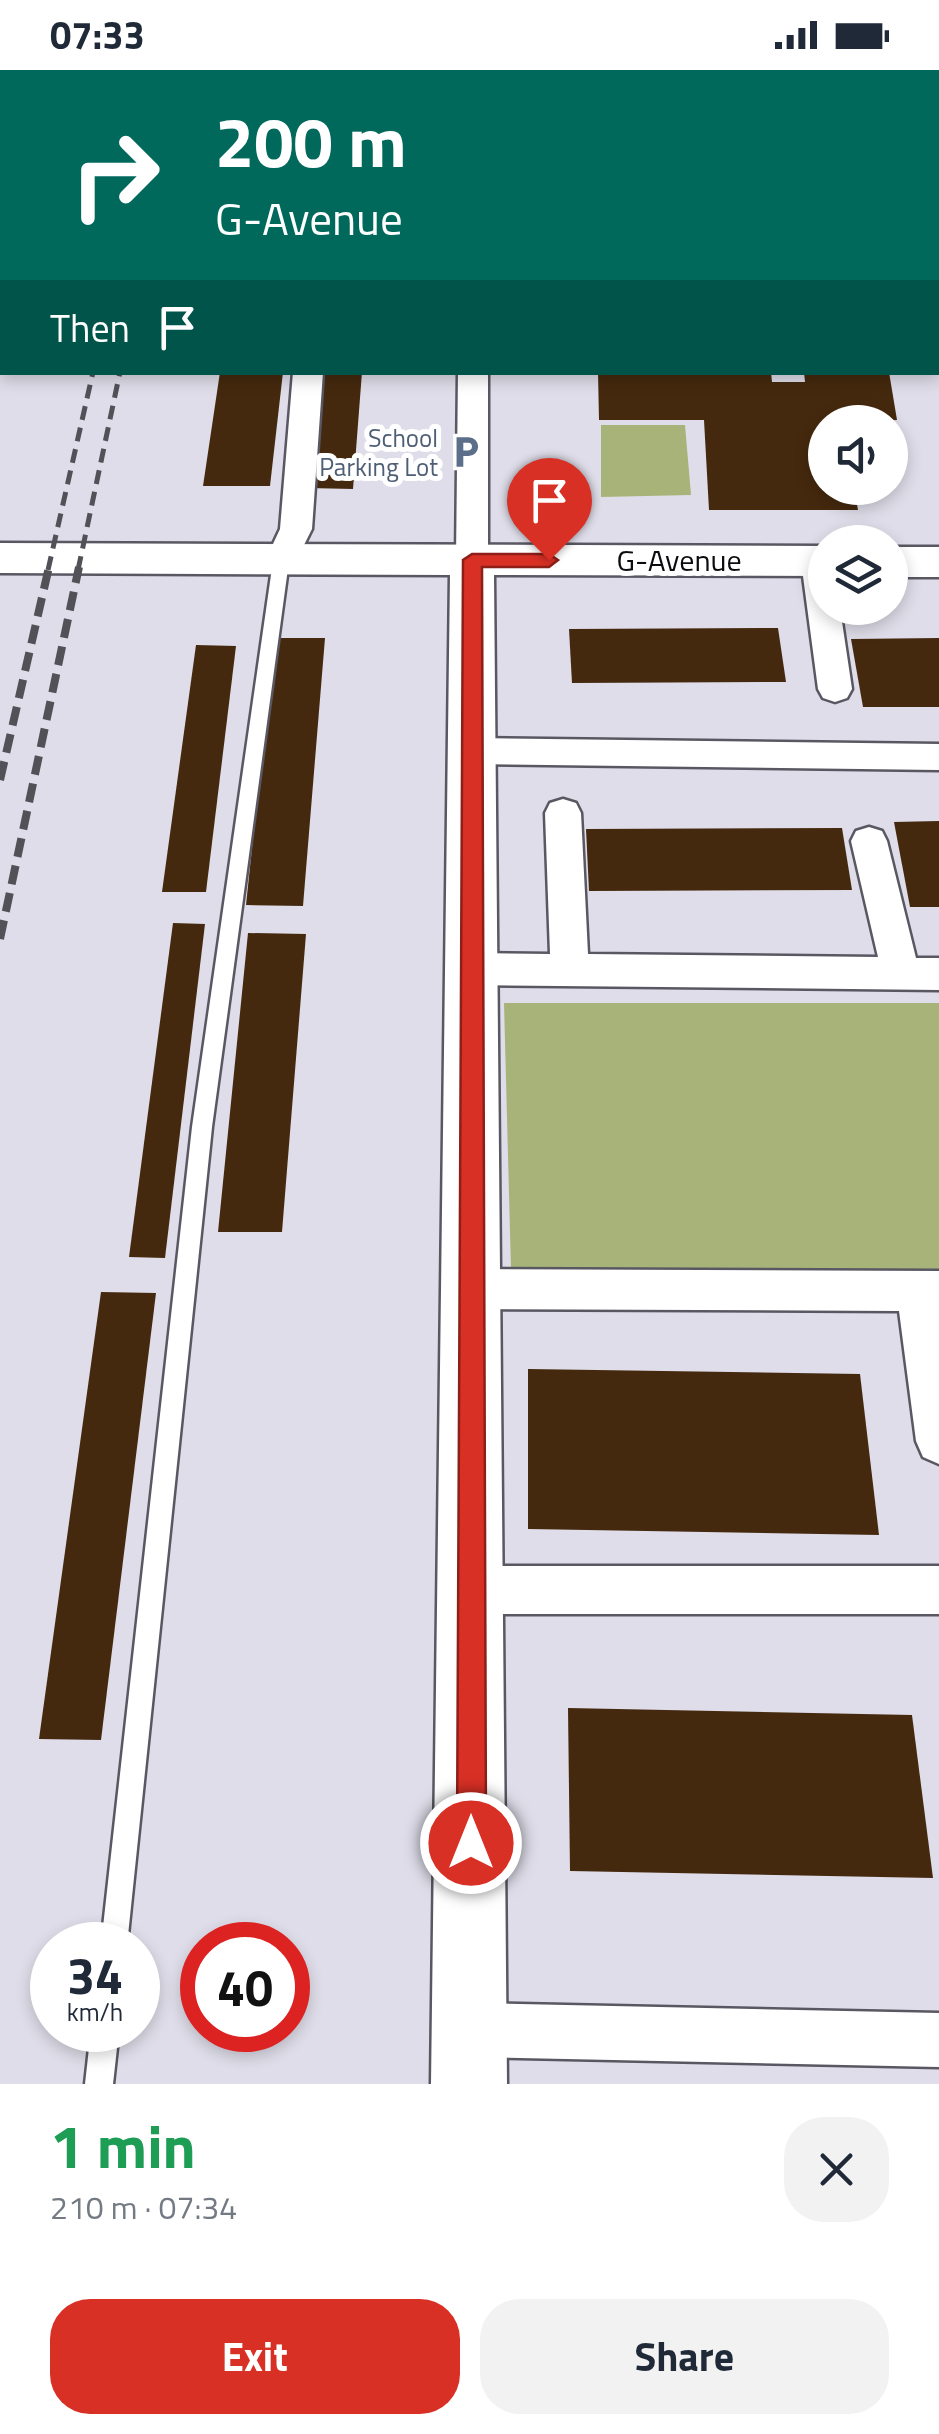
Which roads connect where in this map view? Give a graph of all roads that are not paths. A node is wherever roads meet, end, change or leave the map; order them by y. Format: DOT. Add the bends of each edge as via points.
graph roads {
  1 [pos="308,375"];
  2 [pos="473,375"];
  3 [pos="0,558"];
  4 [pos="472,560"];
  5 [pos="808,561"];
  6 [pos="281,562"];
  7 [pos="908,562"];
  8 [pos="939,562"];
  9 [pos="828,625"];
  10 [pos="834,689"];
  11 [pos="473,751"];
  12 [pos="939,756"];
  13 [pos="562,813"];
  14 [pos="869,841"];
  15 [pos="472,969"];
  16 [pos="570,970"];
  17 [pos="920,974"];
  18 [pos="472,1288"];
  19 [pos="929,1291"];
  20 [pos="939,1441"];
  21 [pos="472,1590"];
  22 [pos="939,1590"];
  23 [pos="116,1922"];
  24 [pos="939,2040"];
  25 [pos="103,2052"];
  26 [pos="470,2057"];
  27 [pos="99,2084"];
  1 -- 6 [label="street" via="296,528"];
  2 -- 4 [label="street"];
  3 -- 6 [label="street, G-Avenue"];
  4 -- 5 [label="street, G-Avenue"];
  4 -- 6 [label="street, G-Avenue"];
  4 -- 11 [label="street"];
  6 -- 23 [label="lane" via="202,1127"];
  7 -- 8 [label="street"];
  9 -- 10 [label="street"];
  11 -- 12 [label="street"];
  11 -- 15 [label="street"];
  13 -- 16 [label="street"];
  14 -- 17 [label="street"];
  15 -- 16 [label="street"];
  15 -- 18 [label="street"];
  16 -- 17 [label="street"];
  18 -- 19 [label="street"];
  18 -- 21 [label="street"];
  19 -- 20 [label="street"];
  21 -- 22 [label="street"];
  21 -- 26 [label="street"];
  24 -- 26 [label="street"];
  25 -- 27 [label="lane"];
}
